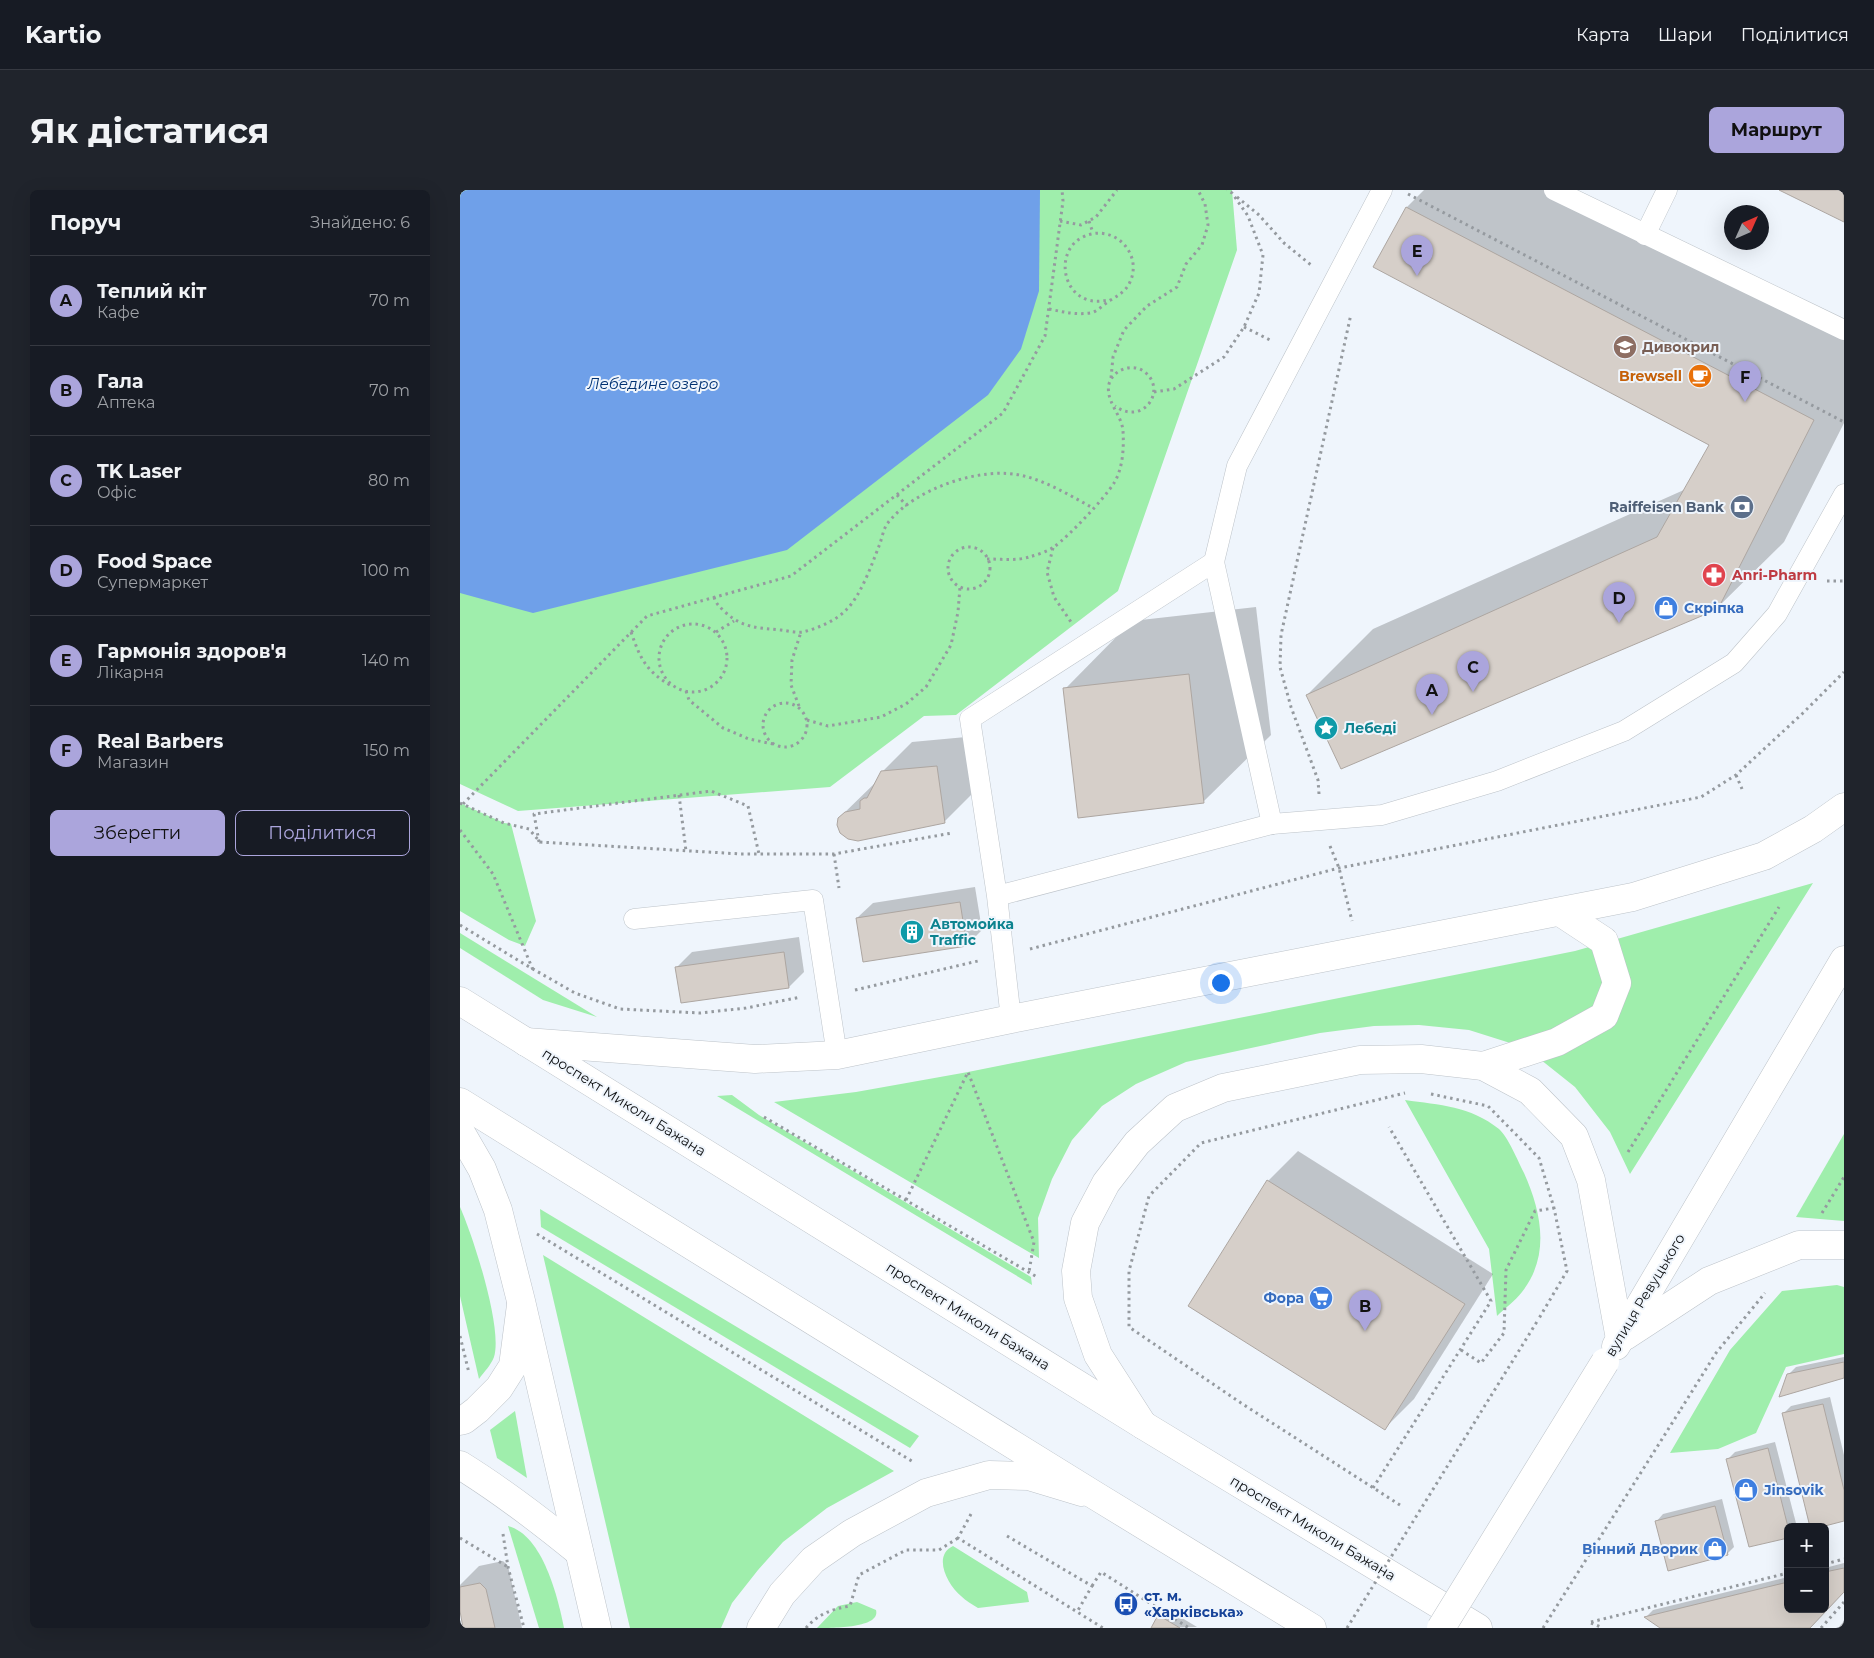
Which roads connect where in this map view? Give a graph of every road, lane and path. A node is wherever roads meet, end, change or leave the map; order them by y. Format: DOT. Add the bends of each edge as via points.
graph roads {
  1 [pos="1062,190"];
  2 [pos="1117,190"];
  3 [pos="1198,190"];
  4 [pos="1227,190"];
  5 [pos="1382,190"];
  6 [pos="1554,190"];
  7 [pos="1667,190"];
  8 [pos="1404,192"];
  9 [pos="1232,193"];
  10 [pos="1060,221"];
  11 [pos="1089,221"];
  12 [pos="1093,233"];
  13 [pos="1645,235"];
  14 [pos="1336,277"];
  15 [pos="1110,300"];
  16 [pos="1049,309"];
  17 [pos="1352,310"];
  18 [pos="1844,330"];
  19 [pos="1111,379"];
  20 [pos="1154,392"];
  21 [pos="1115,406"];
  22 [pos="1844,422"];
  23 [pos="1844,494"];
  24 [pos="897,495"];
  25 [pos="907,506"];
  26 [pos="1093,508"];
  27 [pos="1053,547"];
  28 [pos="988,559"];
  29 [pos="1214,562"];
  30 [pos="960,587"];
  31 [pos="714,598"];
  32 [pos="734,621"];
  33 [pos="632,632"];
  34 [pos="716,632"];
  35 [pos="801,632"];
  36 [pos="1086,644"];
  37 [pos="1844,672"];
  38 [pos="675,687"];
  39 [pos="686,691"];
  40 [pos="799,708"];
  41 [pos="807,720"];
  42 [pos="774,744"];
  43 [pos="1736,775"];
  44 [pos="1318,780"];
  45 [pos="1742,789"];
  46 [pos="678,795"];
  47 [pos="461,803"];
  48 [pos="1844,807"];
  49 [pos="1272,824"];
  50 [pos="460,830"];
  51 [pos="952,833"];
  52 [pos="540,842"];
  53 [pos="686,851"];
  54 [pos="759,854"];
  55 [pos="1339,868"];
  56 [pos="997,896"];
  57 [pos="1779,907"];
  58 [pos="1560,912"];
  59 [pos="634,919"];
  60 [pos="1352,922"];
  61 [pos="460,925"];
  62 [pos="1004,955"];
  63 [pos="1844,960"];
  64 [pos="533,970"];
  65 [pos="827,992"];
  66 [pos="460,1001"];
  67 [pos="1011,1019"];
  68 [pos="526,1042"];
  69 [pos="838,1055"];
  70 [pos="1482,1066"];
  71 [pos="1414,1091"];
  72 [pos="1424,1093"];
  73 [pos="460,1102"];
  74 [pos="764,1117"];
  75 [pos="1389,1127"];
  76 [pos="460,1131"];
  77 [pos="1628,1152"];
  78 [pos="906,1200"];
  79 [pos="1554,1208"];
  80 [pos="498,1210"];
  81 [pos="1844,1245"];
  82 [pos="1029,1272"];
  83 [pos="1037,1277"];
  84 [pos="1768,1290"];
  85 [pos="522,1301"];
  86 [pos="1620,1339"];
  87 [pos="1460,1350"];
  88 [pos="460,1421"];
  89 [pos="1143,1425"];
  90 [pos="460,1465"];
  91 [pos="941,1487"];
  92 [pos="1373,1488"];
  93 [pos="1096,1496"];
  94 [pos="1400,1504"];
  95 [pos="1007,1536"];
  96 [pos="460,1538"];
  97 [pos="958,1538"];
  98 [pos="579,1552"];
  99 [pos="1844,1560"];
  100 [pos="1829,1563"];
  101 [pos="1784,1574"];
  102 [pos="1092,1586"];
  103 [pos="1844,1602"];
  104 [pos="1077,1612"];
  105 [pos="524,1628"];
  106 [pos="597,1628"];
  107 [pos="761,1628"];
  108 [pos="806,1628"];
  109 [pos="1103,1628"];
  110 [pos="1189,1628"];
  111 [pos="1312,1628"];
  112 [pos="1347,1628"];
  113 [pos="1441,1628"];
  114 [pos="1478,1628"];
  115 [pos="1543,1628"];
  116 [pos="1603,1628"];
  117 [pos="1821,1628"];
  1 -- 10 [label="path"];
  2 -- 11 [label="path" via="1096,217"];
  3 -- 19 [label="path" via="1205,204 1208,226 1202,245 1186,264 1177,287 1147,306 1124,330 1112,358"];
  4 -- 9 [label="path"];
  5 -- 14 [label="lane"];
  6 -- 13 [label="lane"];
  7 -- 13 [label="lane"];
  8 -- 22 [label="path"];
  9 -- 14 [label="path" via="1259,215 1306,263"];
  9 -- 20 [label="path" via="1248,216 1263,255 1260,294 1224,357 1174,389"];
  10 -- 11 [label="path" via="1081,225"];
  10 -- 16 [label="path"];
  11 -- 12 [label="path"];
  12 -- 15 [label="path" via="1114,236 1123,242 1134,262 1129,285"];
  12 -- 15 [label="path" via="1074,243 1065,262 1066,273 1077,294 1087,300"];
  13 -- 18 [label="lane"];
  14 -- 29 [label="lane" via="1237,466"];
  15 -- 16 [label="path" via="1093,312 1075,314"];
  16 -- 24 [label="path" via="1046,336 1003,413"];
  17 -- 44 [label="path" via="1281,635 1280,667"];
  19 -- 20 [label="path" via="1123,369 1138,368 1150,378"];
  19 -- 21 [label="path" via="1108,393"];
  20 -- 21 [label="path" via="1142,410 1127,413"];
  21 -- 26 [label="path" via="1123,428 1122,458 1114,482"];
  23 -- 49 [label="lane" via="1777,614 1734,663 1624,731 1497,780 1382,815"];
  24 -- 25 [label="path"];
  24 -- 31 [label="path" via="791,576"];
  25 -- 26 [label="path" via="944,484 995,474 1023,476 1051,486"];
  25 -- 35 [label="path" via="887,525 858,593 847,609 827,623"];
  26 -- 27 [label="path"];
  27 -- 28 [label="path" via="1028,558"];
  27 -- 36 [label="path" via="1046,572 1054,597"];
  28 -- 30 [label="path" via="986,580 974,588"];
  28 -- 30 [label="path" via="972,548 954,553 948,571 950,578"];
  29 -- 36 [label="lane"];
  29 -- 49 [label="lane"];
  30 -- 41 [label="path" via="951,645 926,688 906,704 881,717 828,726"];
  31 -- 32 [label="path" via="715,603"];
  31 -- 33 [label="path" via="647,616"];
  32 -- 34 [label="path"];
  32 -- 35 [label="path" via="749,627"];
  33 -- 38 [label="path" via="644,662 655,676"];
  33 -- 47 [label="path"];
  34 -- 38 [label="path" via="695,623 678,627 665,637 658,659 660,670"];
  34 -- 39 [label="path" via="724,641 727,652 724,674 708,689"];
  35 -- 40 [label="path" via="792,660 791,686"];
  36 -- 56 [label="lane" via="970,719"];
  37 -- 43 [label="path"];
  38 -- 39 [label="path"];
  39 -- 42 [label="path" via="689,700 723,728 748,739"];
  40 -- 41 [label="path"];
  40 -- 42 [label="path" via="785,702 766,712 762,726"];
  41 -- 42 [label="path" via="805,734 795,744 788,747"];
  43 -- 45 [label="path"];
  43 -- 55 [label="path" via="1701,797"];
  46 -- 52 [label="path" via="534,814"];
  46 -- 53 [label="path"];
  46 -- 54 [label="path" via="711,790 748,806"];
  47 -- 52 [label="path" via="504,823 529,829"];
  48 -- 58 [label="main road" via="1813,829 1764,856 1633,897"];
  49 -- 56 [label="lane"];
  50 -- 64 [label="path" via="494,874"];
  51 -- 54 [label="path" via="834,854"];
  52 -- 53 [label="path"];
  53 -- 54 [label="path"];
  55 -- 60 [label="path"];
  55 -- 62 [label="path"];
  56 -- 62 [label="lane"];
  57 -- 77 [label="path"];
  58 -- 67 [label="main road"];
  58 -- 70 [label="main road" via="1604,941 1617,983 1604,1016 1557,1042"];
  59 -- 65 [label="lane" via="813,900"];
  61 -- 64 [label="path"];
  62 -- 65 [label="path" via="854,990"];
  62 -- 67 [label="lane"];
  63 -- 86 [label="main road, вулиця Ревуцького"];
  64 -- 65 [label="path" via="575,994 620,1010 700,1013 746,1008"];
  65 -- 69 [label="lane"];
  66 -- 68 [label="main road, проспект Миколи Бажана"];
  67 -- 69 [label="main road"];
  68 -- 69 [label="main road" via="755,1059"];
  68 -- 89 [label="main road, проспект Миколи Бажана"];
  70 -- 86 [label="main road" via="1530,1091 1574,1136 1591,1180"];
  70 -- 89 [label="main road" via="1421,1060 1360,1060 1223,1088 1175,1108 1137,1143 1106,1183 1085,1223 1076,1271 1078,1298 1098,1355"];
  71 -- 92 [label="path" via="1201,1143 1149,1196 1129,1270 1129,1327"];
  72 -- 79 [label="path" via="1488,1106 1539,1158"];
  73 -- 93 [label="main road"];
  74 -- 78 [label="path"];
  75 -- 87 [label="path" via="1491,1301"];
  76 -- 80 [label="main road" via="482,1169"];
  78 -- 82 [label="path"];
  78 -- 82 [label="path" via="968,1072 1034,1242"];
  79 -- 87 [label="path" via="1535,1211 1506,1270 1504,1332 1481,1363"];
  79 -- 112 [label="path, bridge" via="1567,1271"];
  80 -- 85 [label="main road"];
  80 -- 91 [label="path" via="915,1463"];
  81 -- 86 [label="main road" via="1799,1245 1709,1280"];
  82 -- 83 [label="path"];
  84 -- 115 [label="path, bridge" via="1716,1353"];
  85 -- 88 [label="main road" via="513,1366 499,1388 477,1410"];
  85 -- 98 [label="main road"];
  86 -- 113 [label="main road, вулиця Ревуцького, bridge"];
  87 -- 92 [label="path"];
  89 -- 114 [label="main road, проспект Миколи Бажана"];
  90 -- 98 [label="main road"];
  91 -- 93 [label="main road" via="989,1475 1029,1476"];
  91 -- 97 [label="path" via="971,1514"];
  91 -- 107 [label="main road" via="852,1533 813,1560 782,1594"];
  92 -- 94 [label="path"];
  93 -- 111 [label="main road"];
  95 -- 102 [label="path"];
  96 -- 105 [label="path" via="508,1567"];
  97 -- 104 [label="path"];
  97 -- 108 [label="path" via="940,1550 906,1550 859,1575 850,1606 831,1609"];
  98 -- 106 [label="main road"];
  99 -- 100 [label="path"];
  101 -- 116 [label="path" via="1591,1622"];
  102 -- 104 [label="path"];
  102 -- 110 [label="path" via="1101,1572"];
  103 -- 117 [label="path"];
  104 -- 109 [label="path"];
}
